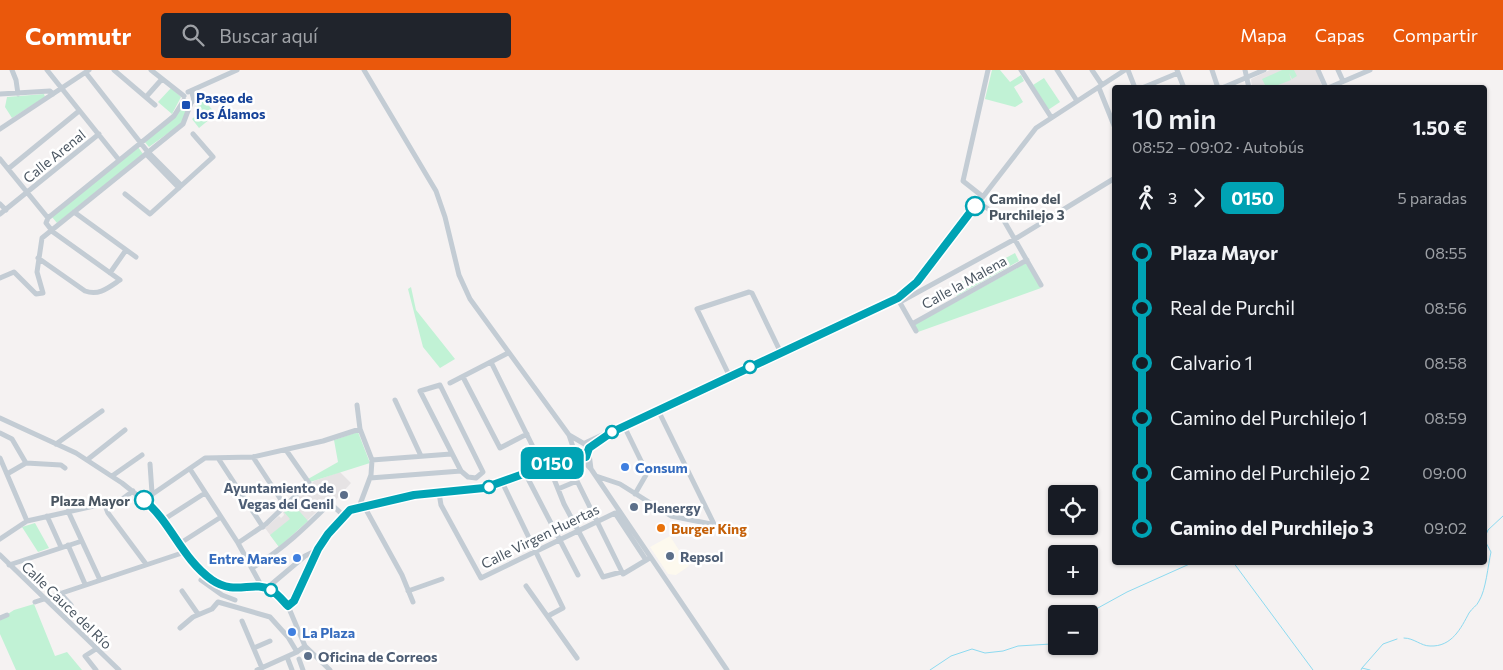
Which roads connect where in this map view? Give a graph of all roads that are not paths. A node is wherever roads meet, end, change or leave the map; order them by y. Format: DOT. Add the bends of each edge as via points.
graph roads {
  1 [pos="12,70"];
  2 [pos="47,70"];
  3 [pos="114,70"];
  4 [pos="151,70"];
  5 [pos="237,70"];
  6 [pos="364,70"];
  7 [pos="988,70"];
  8 [pos="1021,70"];
  9 [pos="1057,70"];
  10 [pos="1092,70"];
  11 [pos="1126,70"];
  12 [pos="1212,70"];
  13 [pos="1245,70"];
  14 [pos="1264,70"];
  15 [pos="1318,70"];
  16 [pos="1338,70"];
  17 [pos="1370,70"];
  18 [pos="1178,71"];
  19 [pos="85,72"];
  20 [pos="1247,77"];
  21 [pos="162,79"];
  22 [pos="1342,81"];
  23 [pos="1134,85"];
  24 [pos="1148,85"];
  25 [pos="1183,85"];
  26 [pos="1219,85"];
  27 [pos="1227,85"];
  28 [pos="1248,85"];
  29 [pos="1326,85"];
  30 [pos="1333,85"];
  31 [pos="1100,87"];
  32 [pos="61,89"];
  33 [pos="0,94"];
  34 [pos="16,94"];
  35 [pos="53,94"];
  36 [pos="188,94"];
  37 [pos="146,97"];
  38 [pos="1077,101"];
  39 [pos="190,103"];
  40 [pos="155,105"];
  41 [pos="79,111"];
  42 [pos="1051,117"];
  43 [pos="1112,120"];
  44 [pos="0,129"];
  45 [pos="98,134"];
  46 [pos="193,134"];
  47 [pos="140,143"];
  48 [pos="147,151"];
  49 [pos="0,158"];
  50 [pos="119,160"];
  51 [pos="8,169"];
  52 [pos="1112,180"];
  53 [pos="180,187"];
  54 [pos="27,192"];
  55 [pos="124,194"];
  56 [pos="982,196"];
  57 [pos="978,202"];
  58 [pos="0,204"];
  59 [pos="6,210"];
  60 [pos="74,212"];
  61 [pos="0,214"];
  62 [pos="48,217"];
  63 [pos="56,226"];
  64 [pos="51,230"];
  65 [pos="1014,239"];
  66 [pos="126,250"];
  67 [pos="136,257"];
  68 [pos="38,258"];
  69 [pos="1027,260"];
  70 [pos="110,273"];
  71 [pos="0,278"];
  72 [pos="920,285"];
  73 [pos="1041,285"];
  74 [pos="908,295"];
  75 [pos="899,300"];
  76 [pos="912,324"];
  77 [pos="916,331"];
  78 [pos="508,353"];
  79 [pos="781,353"];
  80 [pos="491,362"];
  81 [pos="463,377"];
  82 [pos="730,377"];
  83 [pos="450,383"];
  84 [pos="395,400"];
  85 [pos="357,405"];
  86 [pos="658,410"];
  87 [pos="102,411"];
  88 [pos="0,418"];
  89 [pos="624,426"];
  90 [pos="360,428"];
  91 [pos="125,430"];
  92 [pos="612,432"];
  93 [pos="0,433"];
  94 [pos="526,434"];
  95 [pos="569,436"];
  96 [pos="582,442"];
  97 [pos="56,444"];
  98 [pos="574,449"];
  99 [pos="286,450"];
  100 [pos="589,452"];
  101 [pos="451,454"];
  102 [pos="142,455"];
  103 [pos="421,456"];
  104 [pos="253,457"];
  105 [pos="579,457"];
  106 [pos="0,458"];
  107 [pos="218,458"];
  108 [pos="539,459"];
  109 [pos="565,459"];
  110 [pos="87,460"];
  111 [pos="372,460"];
  112 [pos="26,463"];
  113 [pos="150,464"];
  114 [pos="548,464"];
  115 [pos="66,468"];
  116 [pos="538,468"];
  117 [pos="190,469"];
  118 [pos="591,469"];
  119 [pos="461,471"];
  120 [pos="525,473"];
  121 [pos="7,474"];
  122 [pos="112,476"];
  123 [pos="596,476"];
  124 [pos="370,478"];
  125 [pos="476,478"];
  126 [pos="502,482"];
  127 [pos="620,484"];
  128 [pos="484,488"];
  129 [pos="558,488"];
  130 [pos="133,491"];
  131 [pos="152,493"];
  132 [pos="205,493"];
  133 [pos="439,493"];
  134 [pos="635,494"];
  135 [pos="609,496"];
  136 [pos="144,500"];
  137 [pos="104,503"];
  138 [pos="284,506"];
  139 [pos="361,506"];
  140 [pos="68,511"];
  141 [pos="47,516"];
  142 [pos="344,516"];
  143 [pos="221,517"];
  144 [pos="163,520"];
  145 [pos="28,521"];
  146 [pos="596,523"];
  147 [pos="715,526"];
  148 [pos="263,527"];
  149 [pos="741,530"];
  150 [pos="578,531"];
  151 [pos="0,539"];
  152 [pos="560,540"];
  153 [pos="82,541"];
  154 [pos="238,542"];
  155 [pos="179,544"];
  156 [pos="68,545"];
  157 [pos="61,547"];
  158 [pos="641,548"];
  159 [pos="318,549"];
  160 [pos="185,552"];
  161 [pos="536,552"];
  162 [pos="308,555"];
  163 [pos="0,556"];
  164 [pos="648,558"];
  165 [pos="313,559"];
  166 [pos="146,564"];
  167 [pos="8,565"];
  168 [pos="252,568"];
  169 [pos="622,573"];
  170 [pos="578,575"];
  171 [pos="442,579"];
  172 [pos="100,580"];
  173 [pos="201,580"];
  174 [pos="85,584"];
  175 [pos="526,586"];
  176 [pos="218,587"];
  177 [pos="264,588"];
  178 [pos="241,589"];
  179 [pos="182,591"];
  180 [pos="408,591"];
  181 [pos="60,592"];
  182 [pos="45,597"];
  183 [pos="235,600"];
  184 [pos="35,602"];
  185 [pos="414,602"];
  186 [pos="71,605"];
  187 [pos="288,606"];
  188 [pos="233,607"];
  189 [pos="198,614"];
  190 [pos="7,615"];
  191 [pos="548,616"];
  192 [pos="0,618"];
  193 [pos="242,621"];
  194 [pos="180,628"];
  195 [pos="270,641"];
  196 [pos="305,646"];
  197 [pos="254,648"];
  198 [pos="96,649"];
  199 [pos="297,652"];
  200 [pos="287,657"];
  201 [pos="577,658"];
  202 [pos="299,659"];
  203 [pos="272,664"];
  204 [pos="259,669"];
  205 [pos="96,670"];
  206 [pos="119,670"];
  207 [pos="275,670"];
  208 [pos="292,670"];
  209 [pos="303,670"];
  210 [pos="330,670"];
  211 [pos="727,670"];
  1 -- 34 [label="street" via="16,78"];
  2 -- 32 [label="street"];
  3 -- 37 [label="street"];
  4 -- 21 [label="street"];
  5 -- 36 [label="street"];
  6 -- 78 [label="street" via="431,182 443,211 464,286 479,314"];
  7 -- 56 [label="street" via="962,181"];
  8 -- 42 [label="street"];
  9 -- 38 [label="street"];
  10 -- 31 [label="street"];
  11 -- 23 [label="street"];
  11 -- 31 [label="street"];
  12 -- 26 [label="street"];
  13 -- 20 [label="street"];
  14 -- 20 [label="street"];
  15 -- 29 [label="street"];
  16 -- 22 [label="street"];
  17 -- 22 [label="street"];
  18 -- 24 [label="street"];
  18 -- 25 [label="street"];
  19 -- 32 [label="street"];
  19 -- 47 [label="street"];
  20 -- 27 [label="street"];
  20 -- 28 [label="street"];
  21 -- 36 [label="street"];
  21 -- 37 [label="street"];
  22 -- 30 [label="street"];
  31 -- 38 [label="street"];
  31 -- 43 [label="street"];
  32 -- 35 [label="street"];
  32 -- 41 [label="street"];
  33 -- 34 [label="street"];
  34 -- 35 [label="street" via="50,91"];
  35 -- 44 [label="street"];
  36 -- 39 [label="street"];
  36 -- 39 [label="street" via="195,98"];
  36 -- 47 [label="street" via="174,116"];
  37 -- 40 [label="street"];
  38 -- 42 [label="street"];
  39 -- 48 [label="street" via="190,111 183,124"];
  41 -- 45 [label="street"];
  41 -- 51 [label="street"];
  42 -- 56 [label="street" via="1026,139"];
  45 -- 50 [label="street"];
  45 -- 54 [label="street, Calle Arenal"];
  46 -- 53 [label="street" via="213,158"];
  47 -- 48 [label="street"];
  47 -- 50 [label="street"];
  48 -- 53 [label="street"];
  48 -- 60 [label="street"];
  49 -- 51 [label="street"];
  50 -- 62 [label="street"];
  51 -- 54 [label="street"];
  52 -- 65 [label="street"];
  53 -- 55 [label="street" via="150,214"];
  54 -- 59 [label="street, Calle Arenal"];
  54 -- 62 [label="street"];
  56 -- 57 [label="street"];
  57 -- 65 [label="street" via="1003,220"];
  57 -- 72 [label="street"];
  58 -- 59 [label="street"];
  59 -- 61 [label="street, Calle Arenal"];
  60 -- 63 [label="street"];
  60 -- 66 [label="street"];
  62 -- 63 [label="street"];
  62 -- 64 [label="street" via="46,222"];
  63 -- 64 [label="street"];
  64 -- 68 [label="street" via="42,238"];
  64 -- 70 [label="street"];
  65 -- 69 [label="street"];
  65 -- 72 [label="street"];
  66 -- 67 [label="street"];
  66 -- 70 [label="street"];
  68 -- 70 [label="street" via="93,294 120,280"];
  68 -- 71 [label="street" via="37,272 43,293 36,294 14,272"];
  69 -- 73 [label="street"];
  69 -- 76 [label="street, Calle la Malena"];
  72 -- 74 [label="street"];
  72 -- 74 [label="street"];
  74 -- 75 [label="street"];
  75 -- 76 [label="street, Calle la Malena"];
  75 -- 79 [label="street"];
  76 -- 77 [label="street, Calle la Malena"];
  78 -- 80 [label="street"];
  78 -- 95 [label="street"];
  79 -- 82 [label="street"];
  79 -- 82 [label="street" via="752,293 746,292 697,310"];
  80 -- 81 [label="street"];
  80 -- 94 [label="street"];
  81 -- 83 [label="street"];
  81 -- 94 [label="street" via="500,448"];
  82 -- 86 [label="street"];
  84 -- 103 [label="street"];
  85 -- 90 [label="street"];
  86 -- 89 [label="street"];
  86 -- 147 [label="street"];
  87 -- 97 [label="street"];
  88 -- 97 [label="street"];
  89 -- 92 [label="street"];
  89 -- 134 [label="street" via="646,471"];
  90 -- 99 [label="street"];
  90 -- 111 [label="street"];
  91 -- 110 [label="street"];
  92 -- 96 [label="street"];
  92 -- 100 [label="street"];
  93 -- 112 [label="street" via="12,439"];
  94 -- 108 [label="street"];
  95 -- 96 [label="street"];
  95 -- 98 [label="street"];
  96 -- 98 [label="street"];
  96 -- 100 [label="street"];
  97 -- 110 [label="street"];
  98 -- 105 [label="street"];
  98 -- 109 [label="street"];
  99 -- 104 [label="street"];
  99 -- 138 [label="street" via="308,483"];
  100 -- 105 [label="street"];
  100 -- 118 [label="street"];
  101 -- 103 [label="street"];
  101 -- 119 [label="street"];
  101 -- 125 [label="street" via="420,391 440,385 483,472"];
  102 -- 122 [label="street"];
  103 -- 111 [label="street"];
  104 -- 107 [label="street"];
  104 -- 138 [label="street"];
  105 -- 109 [label="street"];
  105 -- 118 [label="street"];
  106 -- 121 [label="street"];
  107 -- 117 [label="street" via="205,458"];
  107 -- 148 [label="street"];
  108 -- 114 [label="street"];
  108 -- 116 [label="street" via="536,463"];
  109 -- 114 [label="street"];
  110 -- 122 [label="street"];
  111 -- 124 [label="street"];
  112 -- 115 [label="street"];
  112 -- 121 [label="street"];
  113 -- 131 [label="street"];
  114 -- 116 [label="street"];
  114 -- 129 [label="street"];
  116 -- 120 [label="street"];
  117 -- 131 [label="street"];
  117 -- 132 [label="street"];
  118 -- 123 [label="street"];
  119 -- 124 [label="street"];
  119 -- 125 [label="street"];
  120 -- 126 [label="street"];
  120 -- 152 [label="street"];
  121 -- 145 [label="street"];
  122 -- 130 [label="street"];
  123 -- 127 [label="street"];
  123 -- 135 [label="street"];
  124 -- 139 [label="street"];
  125 -- 128 [label="street"];
  126 -- 128 [label="street"];
  126 -- 161 [label="street"];
  127 -- 134 [label="street"];
  127 -- 135 [label="street" via="612,488"];
  128 -- 133 [label="street"];
  129 -- 146 [label="street" via="577,480"];
  129 -- 150 [label="street"];
  130 -- 136 [label="street"];
  130 -- 137 [label="street" via="121,500"];
  131 -- 136 [label="street"];
  132 -- 143 [label="street"];
  132 -- 144 [label="street"];
  133 -- 139 [label="street"];
  133 -- 161 [label="street, Calle Virgen Huertas" via="441,506 481,578"];
  134 -- 147 [label="street" via="671,516"];
  135 -- 158 [label="street"];
  136 -- 144 [label="street"];
  137 -- 140 [label="street"];
  137 -- 166 [label="street"];
  138 -- 148 [label="street"];
  139 -- 142 [label="street"];
  139 -- 180 [label="street"];
  140 -- 141 [label="street"];
  140 -- 153 [label="street"];
  141 -- 145 [label="street"];
  141 -- 157 [label="street"];
  142 -- 159 [label="street"];
  142 -- 168 [label="street" via="330,503 301,532"];
  143 -- 154 [label="street"];
  143 -- 155 [label="street"];
  144 -- 155 [label="street"];
  145 -- 151 [label="street"];
  146 -- 150 [label="street, Calle Virgen Huertas"];
  146 -- 158 [label="street, Calle Virgen Huertas" via="615,513"];
  146 -- 169 [label="street"];
  147 -- 149 [label="street"];
  148 -- 154 [label="street"];
  150 -- 152 [label="street, Calle Virgen Huertas"];
  150 -- 169 [label="street" via="603,577"];
  152 -- 161 [label="street, Calle Virgen Huertas"];
  152 -- 170 [label="street"];
  153 -- 156 [label="street"];
  153 -- 172 [label="street"];
  154 -- 168 [label="street"];
  155 -- 160 [label="street"];
  156 -- 157 [label="street"];
  156 -- 174 [label="street"];
  157 -- 167 [label="street"];
  158 -- 164 [label="street"];
  159 -- 162 [label="street"];
  159 -- 165 [label="street"];
  160 -- 166 [label="street"];
  160 -- 176 [label="street"];
  161 -- 191 [label="street" via="563,608"];
  162 -- 165 [label="street"];
  162 -- 177 [label="street"];
  163 -- 167 [label="street, Calle Cauce del Río"];
  164 -- 169 [label="street"];
  164 -- 211 [label="street"];
  165 -- 187 [label="street" via="294,601"];
  166 -- 172 [label="street"];
  167 -- 182 [label="street, Calle Cauce del Río"];
  168 -- 177 [label="street"];
  171 -- 180 [label="street"];
  172 -- 174 [label="street"];
  173 -- 176 [label="street"];
  174 -- 181 [label="street"];
  175 -- 191 [label="street"];
  176 -- 178 [label="street"];
  176 -- 183 [label="street"];
  177 -- 178 [label="street"];
  177 -- 187 [label="street" via="273,591"];
  178 -- 183 [label="street"];
  179 -- 189 [label="street"];
  180 -- 185 [label="street"];
  181 -- 182 [label="street"];
  181 -- 186 [label="street"];
  182 -- 184 [label="street"];
  182 -- 198 [label="street, Calle Cauce del Río"];
  183 -- 188 [label="street"];
  187 -- 196 [label="street"];
  188 -- 189 [label="street" via="218,602 212,609"];
  188 -- 199 [label="street" via="270,617"];
  189 -- 194 [label="street"];
  190 -- 192 [label="street"];
  191 -- 201 [label="street"];
  193 -- 197 [label="street"];
  195 -- 197 [label="street"];
  196 -- 199 [label="street"];
  196 -- 210 [label="street"];
  197 -- 204 [label="street"];
  198 -- 205 [label="street" via="85,656"];
  198 -- 206 [label="street, Calle Cauce del Río"];
  199 -- 200 [label="street"];
  200 -- 203 [label="street"];
  200 -- 208 [label="street"];
  202 -- 209 [label="street"];
  203 -- 204 [label="street"];
  203 -- 207 [label="street"];
}
